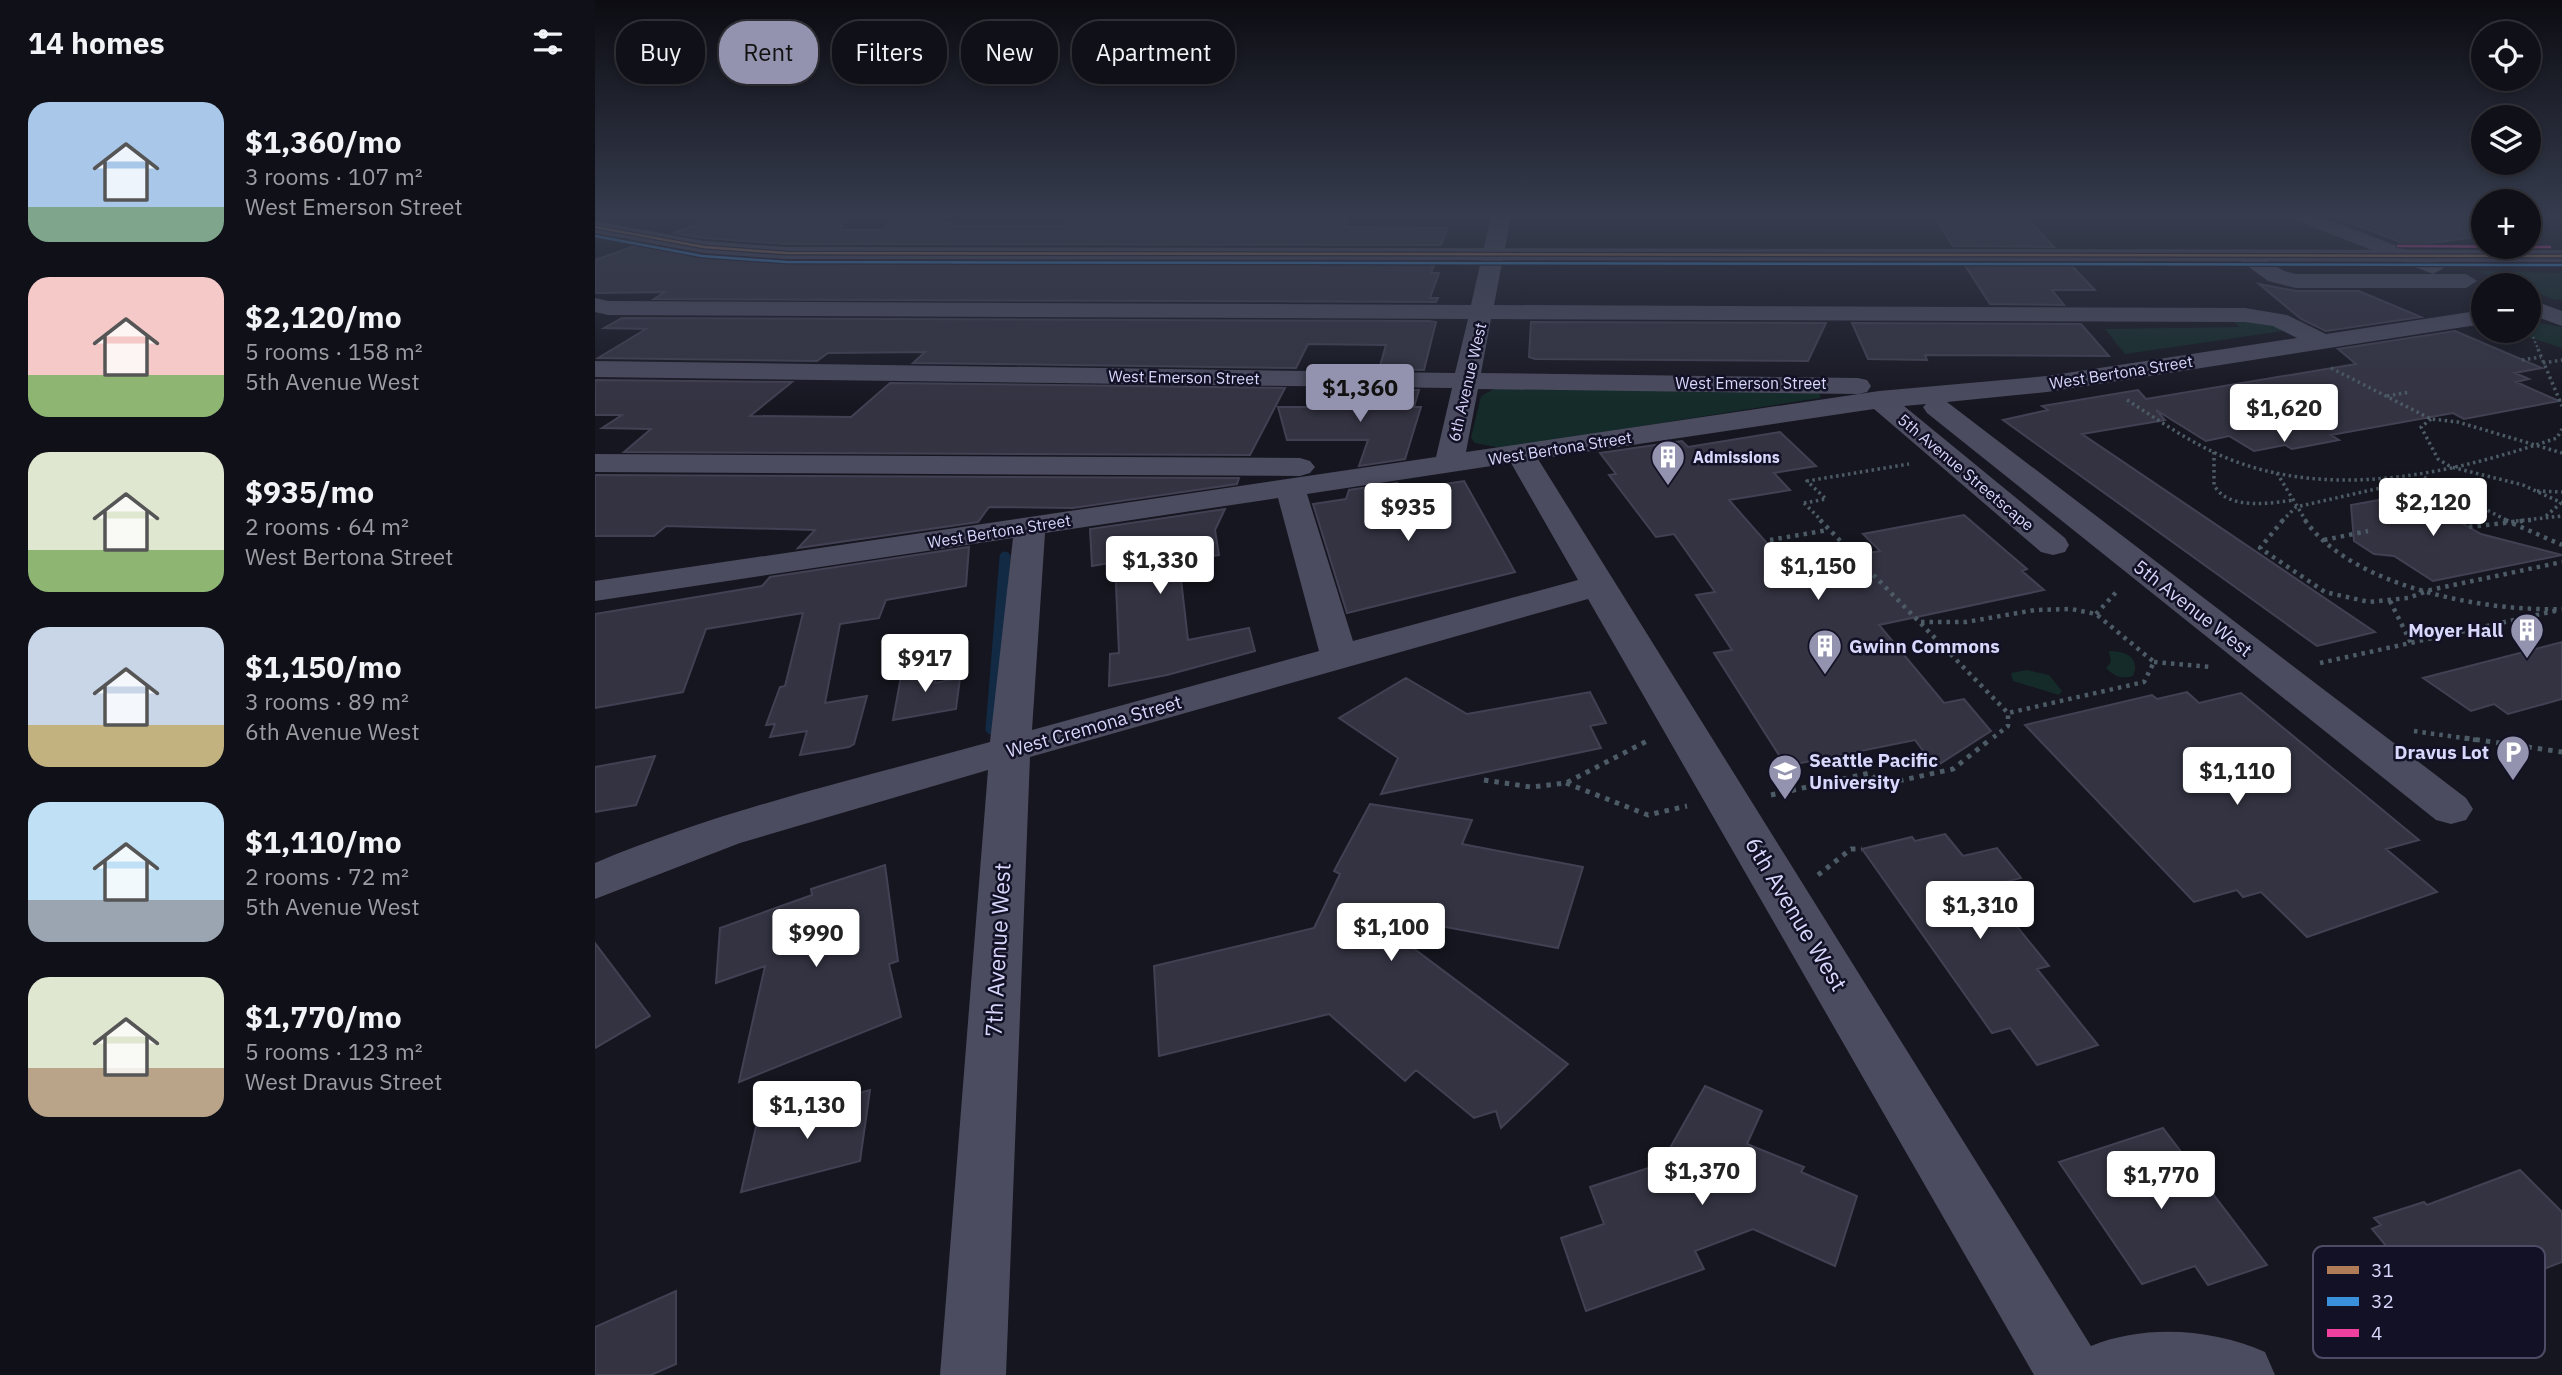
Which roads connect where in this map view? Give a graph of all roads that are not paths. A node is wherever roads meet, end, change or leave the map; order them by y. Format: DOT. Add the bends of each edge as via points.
graph roads {
  1 [pos="1488,280"];
  2 [pos="2294,280"];
  3 [pos="2471,284"];
  4 [pos="2562,305"];
  5 [pos="599,309"];
  6 [pos="2541,310"];
  7 [pos="1482,313"];
  8 [pos="2541,315"];
  9 [pos="2562,318"];
  10 [pos="2471,320"];
  11 [pos="2322,353"];
  12 [pos="595,369"];
  13 [pos="1464,381"];
  14 [pos="1888,398"];
  15 [pos="1937,407"];
  16 [pos="1520,454"];
  17 [pos="595,463"];
  18 [pos="1437,466"];
  19 [pos="1290,488"];
  20 [pos="1030,526"];
  21 [pos="2053,545"];
  22 [pos="595,582"];
  23 [pos="640,585"];
  24 [pos="1599,585"];
  25 [pos="595,591"];
  26 [pos="1339,656"];
  27 [pos="1010,749"];
  28 [pos="2451,809"];
  29 [pos="595,882"];
  30 [pos="973,1375"];
  31 [pos="2071,1375"];
  32 [pos="2102,1375"];
  33 [pos="2242,1375"];
  1 -- 7 [label="street, 6th Avenue West"];
  2 -- 3 [label="street"];
  4 -- 6 [label="street"];
  5 -- 7 [label="street"];
  7 -- 11 [label="street" via="2245,315 2279,320"];
  7 -- 13 [label="street, 6th Avenue West"];
  8 -- 9 [label="street"];
  10 -- 11 [label="street, West Bertona Street"];
  11 -- 14 [label="street, West Bertona Street"];
  12 -- 13 [label="street, West Emerson Street"];
  13 -- 14 [label="street, West Emerson Street" via="1832,383 1874,389"];
  13 -- 18 [label="street, 6th Avenue West"];
  14 -- 16 [label="street, West Bertona Street"];
  14 -- 21 [label="street, 5th Avenue Streetscape" via="1943,452"];
  15 -- 28 [label="street, 5th Avenue West"];
  16 -- 18 [label="street, West Bertona Street"];
  16 -- 24 [label="street, 6th Avenue West"];
  17 -- 18 [label="street"];
  18 -- 19 [label="street, West Bertona Street"];
  19 -- 20 [label="street, West Bertona Street"];
  19 -- 26 [label="street"];
  20 -- 23 [label="street, West Bertona Street"];
  20 -- 27 [label="street, 7th Avenue West"];
  22 -- 23 [label="street"];
  23 -- 25 [label="street, West Bertona Street"];
  24 -- 26 [label="street, West Cremona Street"];
  24 -- 31 [label="street, 6th Avenue West"];
  26 -- 27 [label="street, West Cremona Street"];
  27 -- 29 [label="street, West Cremona Street" via="635,863"];
  27 -- 30 [label="street, 7th Avenue West"];
  32 -- 33 [label="street" via="2178,1363"];
}
